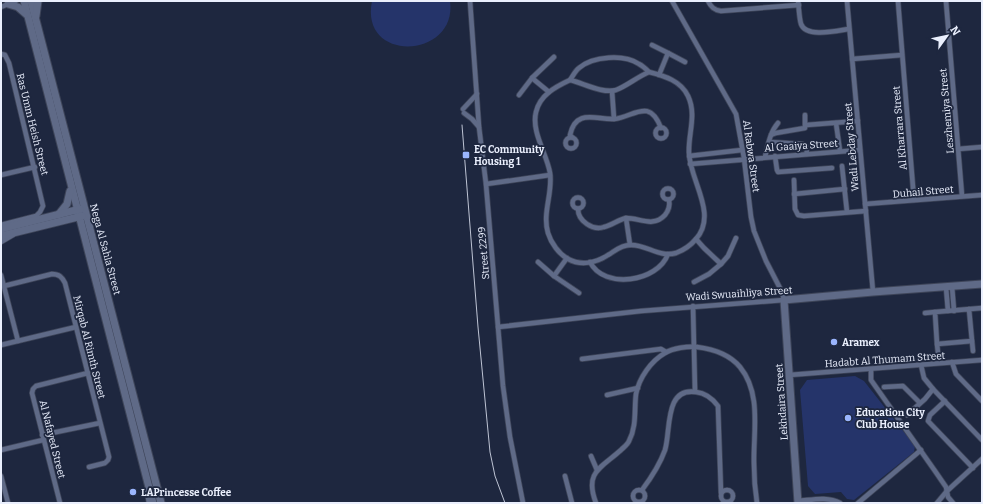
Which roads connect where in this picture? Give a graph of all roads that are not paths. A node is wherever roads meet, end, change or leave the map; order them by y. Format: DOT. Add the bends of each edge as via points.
graph roads {
  1 [pos="16,1"];
  2 [pos="24,1"];
  3 [pos="31,1"];
  4 [pos="38,1"];
  5 [pos="470,1"];
  6 [pos="672,1"];
  7 [pos="708,1"];
  8 [pos="847,1"];
  9 [pos="898,1"];
  10 [pos="946,1"];
  11 [pos="799,3"];
  12 [pos="4,6"];
  13 [pos="28,17"];
  14 [pos="36,20"];
  15 [pos="849,29"];
  16 [pos="652,45"];
  17 [pos="668,53"];
  18 [pos="1,54"];
  19 [pos="902,55"];
  20 [pos="554,57"];
  21 [pos="852,59"];
  22 [pos="685,62"];
  23 [pos="649,72"];
  24 [pos="659,74"];
  25 [pos="532,78"];
  26 [pos="570,80"];
  27 [pos="612,91"];
  28 [pos="549,92"];
  29 [pos="476,94"];
  30 [pos="519,95"];
  31 [pos="805,115"];
  32 [pos="614,119"];
  33 [pos="858,121"];
  34 [pos="778,123"];
  35 [pos="836,123"];
  36 [pos="806,126"];
  37 [pos="479,127"];
  38 [pos="661,128"];
  39 [pos="771,135"];
  40 [pos="572,138"];
  41 [pos="769,142"];
  42 [pos="982,147"];
  43 [pos="958,149"];
  44 [pos="742,150"];
  45 [pos="860,150"];
  46 [pos="840,151"];
  47 [pos="725,152"];
  48 [pos="807,154"];
  49 [pos="689,156"];
  50 [pos="775,156"];
  51 [pos="765,157"];
  52 [pos="744,158"];
  53 [pos="726,160"];
  54 [pos="690,164"];
  55 [pos="842,166"];
  56 [pos="35,167"];
  57 [pos="832,168"];
  58 [pos="1,175"];
  59 [pos="550,175"];
  60 [pos="794,180"];
  61 [pos="70,182"];
  62 [pos="486,184"];
  63 [pos="845,190"];
  64 [pos="794,194"];
  65 [pos="982,195"];
  66 [pos="962,196"];
  67 [pos="669,200"];
  68 [pos="914,200"];
  69 [pos="865,204"];
  70 [pos="81,209"];
  71 [pos="578,209"];
  72 [pos="866,211"];
  73 [pos="847,212"];
  74 [pos="59,214"];
  75 [pos="83,216"];
  76 [pos="626,218"];
  77 [pos="65,221"];
  78 [pos="1,225"];
  79 [pos="1,229"];
  80 [pos="17,232"];
  81 [pos="1,236"];
  82 [pos="736,238"];
  83 [pos="696,239"];
  84 [pos="1,242"];
  85 [pos="630,245"];
  86 [pos="88,252"];
  87 [pos="668,254"];
  88 [pos="567,258"];
  89 [pos="538,262"];
  90 [pos="590,262"];
  91 [pos="721,264"];
  92 [pos="1,275"];
  93 [pos="554,276"];
  94 [pos="694,282"];
  95 [pos="982,284"];
  96 [pos="4,286"];
  97 [pos="949,286"];
  98 [pos="873,292"];
  99 [pos="579,293"];
  100 [pos="784,300"];
  101 [pos="693,306"];
  102 [pos="982,308"];
  103 [pos="969,309"];
  104 [pos="954,310"];
  105 [pos="948,311"];
  106 [pos="935,312"];
  107 [pos="925,313"];
  108 [pos="76,327"];
  109 [pos="498,327"];
  110 [pos="18,341"];
  111 [pos="972,341"];
  112 [pos="937,344"];
  113 [pos="1,345"];
  114 [pos="693,347"];
  115 [pos="973,351"];
  116 [pos="666,352"];
  117 [pos="938,353"];
  118 [pos="582,359"];
  119 [pos="982,360"];
  120 [pos="952,362"];
  121 [pos="921,365"];
  122 [pos="871,368"];
  123 [pos="88,373"];
  124 [pos="789,375"];
  125 [pos="884,387"];
  126 [pos="638,388"];
  127 [pos="934,390"];
  128 [pos="695,391"];
  129 [pos="607,395"];
  130 [pos="945,400"];
  131 [pos="982,400"];
  132 [pos="920,403"];
  133 [pos="907,415"];
  134 [pos="100,423"];
  135 [pos="43,438"];
  136 [pos="982,440"];
  137 [pos="1,450"];
  138 [pos="921,450"];
  139 [pos="591,456"];
  140 [pos="982,459"];
  141 [pos="89,467"];
  142 [pos="973,468"];
  143 [pos="597,470"];
  144 [pos="1,476"];
  145 [pos="565,476"];
  146 [pos="721,484"];
  147 [pos="642,490"];
  148 [pos="726,490"];
  149 [pos="947,491"];
  150 [pos="721,493"];
  151 [pos="149,502"];
  152 [pos="798,502"];
  153 [pos="8,503"];
  154 [pos="60,503"];
  155 [pos="161,503"];
  156 [pos="523,503"];
  157 [pos="572,503"];
  158 [pos="596,503"];
  159 [pos="757,503"];
  160 [pos="840,503"];
  161 [pos="858,503"];
  162 [pos="937,503"];
  163 [pos="953,503"];
  1 -- 12 [label="street"];
  2 -- 13 [label="street, Nega Al Sahla Street"];
  3 -- 14 [label="street, Nega Al Sahla Street"];
  4 -- 14 [label="street"];
  5 -- 29 [label="street, Street 2299"];
  6 -- 44 [label="street, Al Rabwa Street" via="732,105 739,124"];
  7 -- 11 [label="street" via="711,7 721,11"];
  8 -- 15 [label="street, Wadi Lebday Street"];
  9 -- 19 [label="street, Al Kharrara Street"];
  10 -- 43 [label="street, Leszhemiya Street"];
  11 -- 15 [label="street" via="801,23 807,31"];
  12 -- 13 [label="street" via="18,7"];
  13 -- 61 [label="street, Nega Al Sahla Street"];
  14 -- 70 [label="street, Nega Al Sahla Street"];
  15 -- 21 [label="street, Wadi Lebday Street"];
  16 -- 17 [label="street"];
  17 -- 22 [label="street"];
  17 -- 24 [label="street"];
  18 -- 56 [label="street, Ras Umm Heish Street" via="5,55 9,63"];
  19 -- 21 [label="street"];
  19 -- 68 [label="street, Al Kharrara Street"];
  20 -- 25 [label="street"];
  21 -- 33 [label="street, Wadi Lebday Street"];
  23 -- 24 [label="street"];
  23 -- 26 [label="street" via="634,61 619,57 601,58 583,65"];
  23 -- 27 [label="street"];
  24 -- 49 [label="street" via="674,81 688,97 692,115"];
  25 -- 28 [label="street"];
  25 -- 30 [label="street"];
  26 -- 27 [label="street"];
  26 -- 28 [label="street"];
  27 -- 32 [label="street"];
  28 -- 59 [label="street" via="539,103 536,117"];
  29 -- 37 [label="street, Street 2299"];
  29 -- 37 [label="street" via="464,111"];
  31 -- 36 [label="street"];
  32 -- 38 [label="street" via="643,110 655,116"];
  32 -- 40 [label="street" via="590,116 583,118 573,126 570,135"];
  33 -- 35 [label="street"];
  33 -- 45 [label="street, Wadi Lebday Street"];
  34 -- 39 [label="street"];
  35 -- 36 [label="street"];
  35 -- 46 [label="street"];
  36 -- 39 [label="street"];
  37 -- 62 [label="street, Street 2299"];
  39 -- 41 [label="street"];
  41 -- 48 [label="street" via="802,144 806,146"];
  41 -- 51 [label="street"];
  42 -- 43 [label="street"];
  43 -- 66 [label="street, Leszhemiya Street"];
  44 -- 47 [label="street"];
  44 -- 52 [label="street, Al Rabwa Street"];
  45 -- 46 [label="street, Al Gaaiya Street"];
  45 -- 69 [label="street, Wadi Lebday Street"];
  46 -- 48 [label="street, Al Gaaiya Street"];
  47 -- 49 [label="street"];
  47 -- 53 [label="street" via="723,157"];
  48 -- 50 [label="street, Al Gaaiya Street"];
  49 -- 54 [label="street"];
  50 -- 51 [label="street, Al Gaaiya Street"];
  50 -- 57 [label="street" via="778,172"];
  51 -- 52 [label="street, Al Gaaiya Street"];
  52 -- 53 [label="street, Al Gaaiya Street"];
  52 -- 100 [label="street, Al Rabwa Street" via="754,231"];
  53 -- 54 [label="street, Al Gaaiya Street"];
  54 -- 83 [label="street" via="705,214 704,224"];
  55 -- 63 [label="street"];
  56 -- 58 [label="street"];
  56 -- 78 [label="street, Ras Umm Heish Street" via="43,206 40,212 36,216"];
  59 -- 62 [label="street"];
  59 -- 88 [label="street" via="547,229 553,245"];
  60 -- 64 [label="street"];
  61 -- 70 [label="street, Nega Al Sahla Street"];
  61 -- 74 [label="street" via="69,199"];
  62 -- 109 [label="street, Street 2299"];
  63 -- 64 [label="street"];
  63 -- 73 [label="street"];
  64 -- 73 [label="street" via="798,215"];
  65 -- 66 [label="street, Duhail Street"];
  66 -- 68 [label="street, Duhail Street"];
  67 -- 76 [label="street" via="668,210 657,221"];
  68 -- 69 [label="street, Duhail Street"];
  69 -- 72 [label="street, Wadi Lebday Street"];
  70 -- 74 [label="street"];
  70 -- 75 [label="street, Nega Al Sahla Street"];
  71 -- 76 [label="street" via="581,218 594,227 605,227"];
  72 -- 73 [label="street"];
  72 -- 98 [label="street, Wadi Lebday Street"];
  74 -- 79 [label="street"];
  75 -- 77 [label="street"];
  75 -- 86 [label="street, Nega Al Sahla Street"];
  75 -- 155 [label="street, Nega Al Sahla Street"];
  76 -- 85 [label="street"];
  77 -- 80 [label="street"];
  77 -- 86 [label="street" via="73,223 77,228"];
  80 -- 81 [label="street"];
  80 -- 84 [label="street"];
  82 -- 91 [label="street" via="728,256"];
  83 -- 87 [label="street" via="680,251"];
  83 -- 91 [label="street"];
  85 -- 87 [label="street"];
  85 -- 90 [label="street"];
  86 -- 151 [label="street, Nega Al Sahla Street" via="148,482"];
  87 -- 90 [label="street" via="666,261 659,268 634,279 614,278 598,273"];
  88 -- 90 [label="street" via="578,262"];
  88 -- 93 [label="street"];
  89 -- 93 [label="street"];
  91 -- 94 [label="street"];
  92 -- 96 [label="street"];
  93 -- 99 [label="street"];
  95 -- 97 [label="street, Wadi Swuaihliya Street"];
  96 -- 108 [label="street, Mirqab Al Rimth Street" via="52,274 62,277"];
  96 -- 110 [label="street"];
  97 -- 98 [label="street, Wadi Swuaihliya Street"];
  97 -- 104 [label="street"];
  97 -- 105 [label="street"];
  98 -- 100 [label="street, Wadi Swuaihliya Street"];
  100 -- 101 [label="street, Wadi Swuaihliya Street"];
  100 -- 124 [label="street, Lekhdaira Street"];
  101 -- 109 [label="street, Wadi Swuaihliya Street"];
  101 -- 114 [label="street"];
  102 -- 103 [label="street"];
  103 -- 104 [label="street"];
  103 -- 111 [label="street"];
  104 -- 105 [label="street"];
  105 -- 106 [label="street"];
  106 -- 107 [label="street"];
  106 -- 112 [label="street"];
  108 -- 110 [label="street"];
  108 -- 123 [label="street, Mirqab Al Rimth Street"];
  109 -- 156 [label="street, Street 2299" via="510,437"];
  110 -- 113 [label="street"];
  111 -- 112 [label="street"];
  111 -- 115 [label="street"];
  112 -- 117 [label="street"];
  114 -- 116 [label="street"];
  114 -- 128 [label="street"];
  114 -- 159 [label="street" via="709,348 725,355 740,367 750,385 755,416 754,463"];
  116 -- 118 [label="street" via="661,349"];
  116 -- 126 [label="street" via="646,371"];
  119 -- 120 [label="street, Hadabt Al Thumam Street"];
  120 -- 121 [label="street, Hadabt Al Thumam Street"];
  120 -- 131 [label="street" via="956,374"];
  121 -- 122 [label="street, Hadabt Al Thumam Street"];
  121 -- 127 [label="street" via="924,378"];
  122 -- 124 [label="street, Hadabt Al Thumam Street"];
  122 -- 138 [label="street" via="870,378"];
  123 -- 134 [label="street, Mirqab Al Rimth Street"];
  123 -- 135 [label="street, Al Nafayed Street" via="36,386 33,389"];
  124 -- 152 [label="street, Lekhdaira Street"];
  125 -- 132 [label="street" via="903,386"];
  126 -- 129 [label="street"];
  126 -- 143 [label="street" via="634,431 629,442"];
  127 -- 130 [label="street"];
  127 -- 132 [label="street"];
  128 -- 146 [label="street" via="713,398 718,406"];
  128 -- 147 [label="street" via="681,394 673,402 664,450"];
  130 -- 136 [label="street"];
  130 -- 142 [label="street" via="930,415 928,421"];
  132 -- 133 [label="street"];
  134 -- 135 [label="street"];
  134 -- 141 [label="street, Mirqab Al Rimth Street" via="109,457 104,463"];
  135 -- 137 [label="street"];
  135 -- 154 [label="street, Al Nafayed Street"];
  138 -- 149 [label="street"];
  138 -- 161 [label="street"];
  139 -- 143 [label="street"];
  140 -- 142 [label="street"];
  142 -- 149 [label="street"];
  143 -- 158 [label="street" via="592,481"];
  144 -- 153 [label="street"];
  145 -- 157 [label="street"];
  146 -- 148 [label="street"];
  146 -- 150 [label="street"];
  148 -- 150 [label="street"];
  148 -- 150 [label="street" via="732,492 730,500 723,500"];
  149 -- 162 [label="street"];
  149 -- 163 [label="street"];
  152 -- 160 [label="street" via="826,499"];
}
